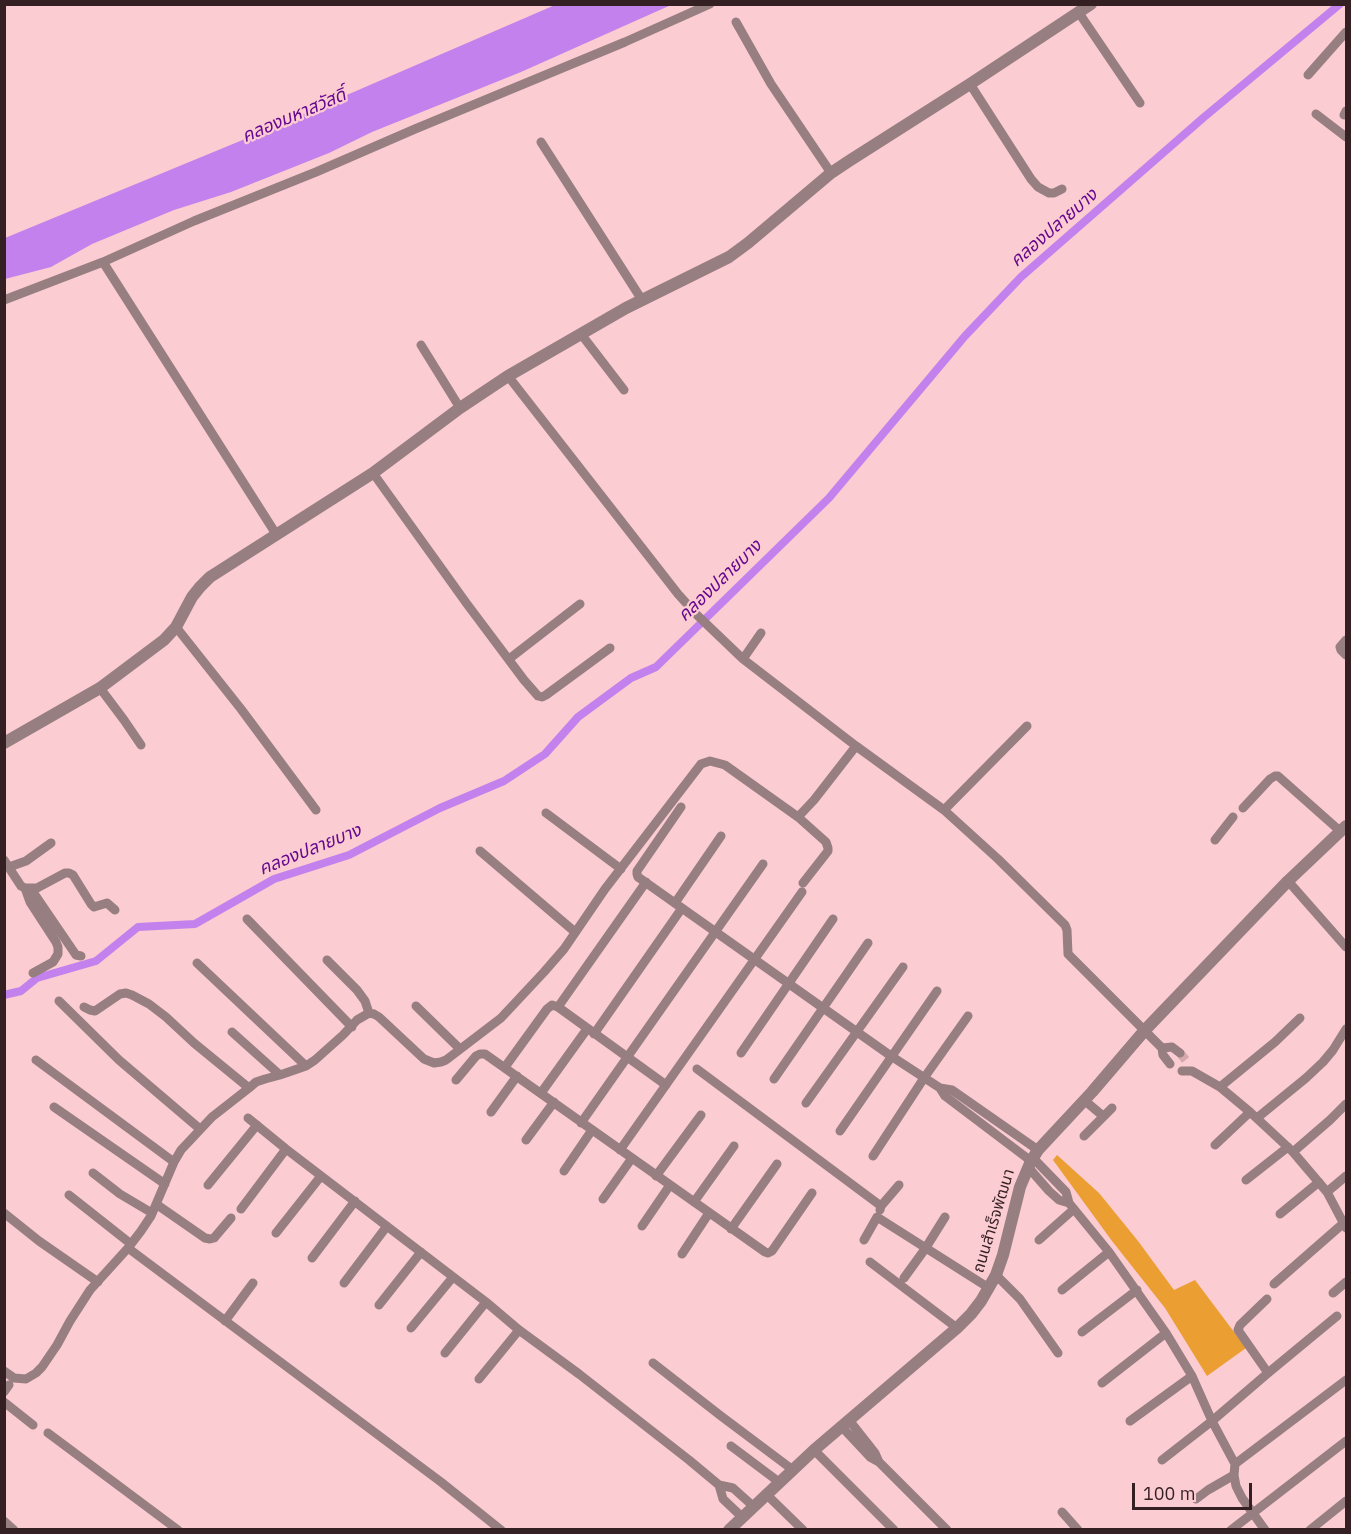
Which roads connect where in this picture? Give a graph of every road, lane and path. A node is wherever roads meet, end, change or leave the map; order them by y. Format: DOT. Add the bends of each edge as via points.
graph roads {
  1 [pos="710,4"];
  2 [pos="1091,4"];
  3 [pos="1079,13"];
  4 [pos="736,22"];
  5 [pos="1347,32"];
  6 [pos="1308,75"];
  7 [pos="970,84"];
  8 [pos="1140,103"];
  9 [pos="1316,114"];
  10 [pos="1347,137"];
  11 [pos="541,142"];
  12 [pos="831,174"];
  13 [pos="1062,189"];
  14 [pos="103,262"];
  15 [pos="4,300"];
  16 [pos="642,300"];
  17 [pos="581,334"];
  18 [pos="421,345"];
  19 [pos="508,376"];
  20 [pos="624,390"];
  21 [pos="460,408"];
  22 [pos="373,473"];
  23 [pos="276,534"];
  24 [pos="580,604"];
  25 [pos="176,627"];
  26 [pos="761,633"];
  27 [pos="1347,640"];
  28 [pos="610,648"];
  29 [pos="1347,655"];
  30 [pos="744,658"];
  31 [pos="510,659"];
  32 [pos="100,688"];
  33 [pos="1027,726"];
  34 [pos="4,743"];
  35 [pos="141,745"];
  36 [pos="856,746"];
  37 [pos="681,807"];
  38 [pos="1243,808"];
  39 [pos="316,810"];
  40 [pos="944,810"];
  41 [pos="546,813"];
  42 [pos="798,817"];
  43 [pos="1233,817"];
  44 [pos="1343,829"];
  45 [pos="721,836"];
  46 [pos="1215,840"];
  47 [pos="51,843"];
  48 [pos="480,851"];
  49 [pos="7,864"];
  50 [pos="763,864"];
  51 [pos="621,869"];
  52 [pos="1288,880"];
  53 [pos="646,882"];
  54 [pos="28,889"];
  55 [pos="678,905"];
  56 [pos="115,910"];
  57 [pos="247,919"];
  58 [pos="833,920"];
  59 [pos="575,932"];
  60 [pos="715,932"];
  61 [pos="868,943"];
  62 [pos="1347,947"];
  63 [pos="81,956"];
  64 [pos="327,960"];
  65 [pos="755,960"];
  66 [pos="197,963"];
  67 [pos="903,968"];
  68 [pos="33,973"];
  69 [pos="789,984"];
  70 [pos="937,991"];
  71 [pos="59,1001"];
  72 [pos="416,1006"];
  73 [pos="84,1007"];
  74 [pos="558,1007"];
  75 [pos="823,1008"];
  76 [pos="369,1013"];
  77 [pos="968,1016"];
  78 [pos="1300,1018"];
  79 [pos="352,1027"];
  80 [pos="1347,1029"];
  81 [pos="590,1031"];
  82 [pos="856,1031"];
  83 [pos="232,1032"];
  84 [pos="1147,1033"];
  85 [pos="1161,1047"];
  86 [pos="460,1049"];
  87 [pos="741,1053"];
  88 [pos="1180,1053"];
  89 [pos="891,1056"];
  90 [pos="628,1058"];
  91 [pos="36,1060"];
  92 [pos="1170,1064"];
  93 [pos="306,1066"];
  94 [pos="505,1067"];
  95 [pos="1187,1068"];
  96 [pos="697,1069"];
  97 [pos="280,1075"];
  98 [pos="517,1076"];
  99 [pos="924,1078"];
  100 [pos="774,1079"];
  101 [pos="456,1080"];
  102 [pos="666,1085"];
  103 [pos="1220,1087"];
  104 [pos="249,1088"];
  105 [pos="940,1088"];
  106 [pos="541,1093"];
  107 [pos="554,1102"];
  108 [pos="806,1103"];
  109 [pos="1347,1104"];
  110 [pos="54,1107"];
  111 [pos="1094,1108"];
  112 [pos="1112,1108"];
  113 [pos="981,1110"];
  114 [pos="491,1112"];
  115 [pos="701,1115"];
  116 [pos="1254,1115"];
  117 [pos="248,1118"];
  118 [pos="974,1118"];
  119 [pos="581,1123"];
  120 [pos="257,1125"];
  121 [pos="200,1129"];
  122 [pos="592,1130"];
  123 [pos="840,1131"];
  124 [pos="1084,1136"];
  125 [pos="526,1140"];
  126 [pos="1215,1145"];
  127 [pos="734,1146"];
  128 [pos="286,1149"];
  129 [pos="1291,1149"];
  130 [pos="620,1150"];
  131 [pos="873,1156"];
  132 [pos="632,1158"];
  133 [pos="1032,1159"];
  134 [pos="174,1162"];
  135 [pos="777,1164"];
  136 [pos="564,1171"];
  137 [pos="93,1173"];
  138 [pos="321,1176"];
  139 [pos="657,1176"];
  140 [pos="1347,1176"];
  141 [pos="1246,1180"];
  142 [pos="1319,1182"];
  143 [pos="165,1184"];
  144 [pos="208,1185"];
  145 [pos="670,1185"];
  146 [pos="899,1185"];
  147 [pos="1327,1192"];
  148 [pos="812,1193"];
  149 [pos="69,1195"];
  150 [pos="603,1199"];
  151 [pos="355,1202"];
  152 [pos="694,1202"];
  153 [pos="881,1206"];
  154 [pos="1072,1206"];
  155 [pos="154,1209"];
  156 [pos="241,1209"];
  157 [pos="4,1213"];
  158 [pos="709,1213"];
  159 [pos="1280,1214"];
  160 [pos="877,1217"];
  161 [pos="945,1217"];
  162 [pos="231,1218"];
  163 [pos="1346,1224"];
  164 [pos="387,1226"];
  165 [pos="642,1226"];
  166 [pos="731,1229"];
  167 [pos="276,1233"];
  168 [pos="864,1240"];
  169 [pos="1039,1240"];
  170 [pos="130,1246"];
  171 [pos="925,1249"];
  172 [pos="421,1252"];
  173 [pos="1109,1252"];
  174 [pos="682,1254"];
  175 [pos="312,1258"];
  176 [pos="870,1262"];
  177 [pos="996,1275"];
  178 [pos="453,1277"];
  179 [pos="904,1278"];
  180 [pos="98,1282"];
  181 [pos="1347,1282"];
  182 [pos="254,1283"];
  183 [pos="345,1283"];
  184 [pos="1274,1284"];
  185 [pos="989,1288"];
  186 [pos="1062,1290"];
  187 [pos="1137,1290"];
  188 [pos="1333,1293"];
  189 [pos="1267,1299"];
  190 [pos="486,1302"];
  191 [pos="379,1305"];
  192 [pos="1337,1316"];
  193 [pos="225,1321"];
  194 [pos="411,1328"];
  195 [pos="957,1328"];
  196 [pos="519,1330"];
  197 [pos="1082,1332"];
  198 [pos="1166,1333"];
  199 [pos="445,1353"];
  200 [pos="1058,1353"];
  201 [pos="653,1363"];
  202 [pos="4,1371"];
  203 [pos="1268,1373"];
  204 [pos="1192,1376"];
  205 [pos="478,1378"];
  206 [pos="1347,1380"];
  207 [pos="1102,1383"];
  208 [pos="4,1402"];
  209 [pos="1130,1421"];
  210 [pos="1212,1421"];
  211 [pos="845,1423"];
  212 [pos="33,1425"];
  213 [pos="48,1433"];
  214 [pos="1347,1441"];
  215 [pos="730,1446"];
  216 [pos="814,1450"];
  217 [pos="1162,1461"];
  218 [pos="1235,1464"];
  219 [pos="793,1470"];
  220 [pos="1234,1475"];
  221 [pos="779,1482"];
  222 [pos="718,1485"];
  223 [pos="766,1494"];
  224 [pos="1196,1499"];
  225 [pos="1347,1501"];
  226 [pos="753,1506"];
  227 [pos="1062,1512"];
  228 [pos="1252,1513"];
  229 [pos="742,1517"];
  230 [pos="4,1521"];
  231 [pos="14,1530"];
  232 [pos="178,1530"];
  233 [pos="501,1530"];
  234 [pos="729,1530"];
  235 [pos="803,1530"];
  236 [pos="894,1530"];
  237 [pos="947,1530"];
  238 [pos="1078,1530"];
  239 [pos="1232,1530"];
  240 [pos="1265,1530"];
  241 [pos="1310,1530"];
  1 -- 14 [label="street"];
  2 -- 3 [label="street"];
  3 -- 7 [label="street"];
  3 -- 8 [label="street"];
  4 -- 12 [label="street" via="771,84"];
  5 -- 6 [label="street"];
  7 -- 12 [label="street"];
  7 -- 13 [label="street" via="1038,187 1049,193"];
  9 -- 10 [label="street"];
  11 -- 16 [label="street"];
  12 -- 16 [label="street" via="729,257"];
  14 -- 15 [label="street"];
  14 -- 23 [label="street"];
  16 -- 17 [label="street"];
  17 -- 19 [label="street"];
  17 -- 20 [label="street"];
  18 -- 21 [label="street"];
  19 -- 21 [label="street"];
  19 -- 30 [label="street" via="678,594"];
  21 -- 22 [label="street"];
  22 -- 23 [label="street"];
  22 -- 31 [label="street"];
  23 -- 25 [label="street" via="205,582"];
  24 -- 31 [label="street"];
  25 -- 32 [label="street"];
  25 -- 39 [label="street"];
  26 -- 30 [label="street"];
  27 -- 29 [label="street" via="1340,647"];
  28 -- 31 [label="street" via="542,697 534,693"];
  30 -- 36 [label="street"];
  32 -- 34 [label="street"];
  32 -- 35 [label="street"];
  33 -- 40 [label="street"];
  36 -- 40 [label="street"];
  36 -- 42 [label="street"];
  37 -- 53 [label="street" via="637,871 638,878"];
  38 -- 44 [label="street" via="1270,779 1278,776"];
  40 -- 84 [label="street" via="1065,925 1068,954"];
  41 -- 51 [label="street"];
  42 -- 51 [label="street" via="725,765 705,762"];
  42 -- 65 [label="street" via="826,842 828,850"];
  43 -- 46 [label="street"];
  44 -- 52 [label="street, ถนนสำเร็จพัฒนา"];
  45 -- 55 [label="street"];
  47 -- 49 [label="street" via="26,861"];
  48 -- 59 [label="street"];
  49 -- 54 [label="street" via="21,886"];
  50 -- 60 [label="street"];
  51 -- 59 [label="street"];
  52 -- 62 [label="street"];
  52 -- 84 [label="street, ถนนสำเร็จพัฒนา"];
  53 -- 55 [label="street"];
  53 -- 74 [label="street"];
  54 -- 56 [label="street" via="69,873 94,907 107,903"];
  54 -- 63 [label="street" via="76,956"];
  54 -- 68 [label="street" via="26,895 58,947 53,962"];
  55 -- 60 [label="street"];
  55 -- 81 [label="street"];
  57 -- 79 [label="street"];
  58 -- 69 [label="street"];
  59 -- 86 [label="street" via="522,997"];
  60 -- 65 [label="street"];
  60 -- 90 [label="street"];
  61 -- 75 [label="street"];
  64 -- 76 [label="street" via="357,990"];
  65 -- 69 [label="street"];
  65 -- 102 [label="street"];
  66 -- 93 [label="street"];
  67 -- 82 [label="street"];
  69 -- 75 [label="street"];
  69 -- 87 [label="street"];
  70 -- 89 [label="street"];
  71 -- 121 [label="street" via="119,1060"];
  72 -- 86 [label="street"];
  73 -- 104 [label="street" via="95,1011 120,994 132,995 166,1017"];
  74 -- 81 [label="street"];
  74 -- 94 [label="street" via="552,1005 547,1009"];
  75 -- 82 [label="street"];
  75 -- 100 [label="street"];
  76 -- 79 [label="street"];
  76 -- 86 [label="street" via="434,1063 446,1060"];
  77 -- 99 [label="street"];
  78 -- 103 [label="street"];
  79 -- 93 [label="street"];
  80 -- 116 [label="street" via="1306,1078"];
  81 -- 90 [label="street"];
  81 -- 106 [label="street"];
  82 -- 89 [label="street"];
  82 -- 108 [label="street"];
  83 -- 97 [label="street"];
  84 -- 85 [label="street"];
  84 -- 111 [label="street, ถนนสำเร็จพัฒนา"];
  85 -- 88 [label="street" via="1172,1047"];
  85 -- 92 [label="street"];
  89 -- 99 [label="street"];
  89 -- 123 [label="street"];
  90 -- 102 [label="street"];
  90 -- 119 [label="street"];
  91 -- 134 [label="street"];
  93 -- 97 [label="street"];
  94 -- 98 [label="street"];
  94 -- 101 [label="street" via="480,1054"];
  95 -- 103 [label="street"];
  96 -- 153 [label="street"];
  97 -- 104 [label="street" via="265,1078"];
  98 -- 106 [label="street"];
  98 -- 114 [label="street"];
  99 -- 105 [label="street"];
  99 -- 131 [label="street"];
  102 -- 130 [label="street"];
  103 -- 116 [label="street"];
  104 -- 121 [label="street"];
  105 -- 113 [label="street" via="952,1090"];
  105 -- 118 [label="street"];
  106 -- 107 [label="street"];
  107 -- 119 [label="street"];
  107 -- 125 [label="street"];
  109 -- 129 [label="street"];
  110 -- 143 [label="street"];
  111 -- 112 [label="street"];
  111 -- 124 [label="street"];
  111 -- 133 [label="street, ถนนสำเร็จพัฒนา"];
  113 -- 118 [label="street"];
  113 -- 133 [label="street"];
  115 -- 139 [label="street"];
  116 -- 126 [label="street"];
  116 -- 129 [label="street"];
  117 -- 120 [label="street"];
  118 -- 133 [label="street"];
  119 -- 122 [label="street"];
  120 -- 128 [label="street"];
  120 -- 144 [label="street"];
  121 -- 134 [label="street"];
  122 -- 130 [label="street"];
  122 -- 136 [label="street"];
  127 -- 152 [label="street"];
  128 -- 138 [label="street"];
  128 -- 156 [label="street"];
  129 -- 141 [label="street"];
  129 -- 142 [label="street"];
  130 -- 132 [label="street"];
  132 -- 139 [label="street"];
  132 -- 150 [label="street"];
  133 -- 154 [label="street" via="1049,1191"];
  133 -- 177 [label="street, ถนนสำเร็จพัฒนา" via="1020,1187"];
  134 -- 143 [label="street"];
  135 -- 166 [label="street"];
  137 -- 155 [label="street" via="120,1194"];
  138 -- 151 [label="street"];
  138 -- 167 [label="street"];
  139 -- 145 [label="street"];
  140 -- 147 [label="street"];
  142 -- 147 [label="street"];
  142 -- 159 [label="street"];
  143 -- 155 [label="street"];
  145 -- 152 [label="street"];
  145 -- 165 [label="street"];
  146 -- 153 [label="street"];
  147 -- 163 [label="street"];
  148 -- 166 [label="street" via="768,1253"];
  149 -- 170 [label="street"];
  151 -- 164 [label="street"];
  151 -- 175 [label="street"];
  152 -- 158 [label="street"];
  153 -- 160 [label="street"];
  154 -- 169 [label="street"];
  154 -- 173 [label="street"];
  155 -- 162 [label="street" via="210,1239"];
  155 -- 170 [label="street"];
  157 -- 180 [label="street"];
  158 -- 166 [label="street"];
  158 -- 174 [label="street"];
  160 -- 168 [label="street"];
  160 -- 171 [label="street"];
  161 -- 171 [label="street"];
  163 -- 184 [label="street"];
  164 -- 172 [label="street"];
  164 -- 183 [label="street"];
  170 -- 180 [label="street"];
  170 -- 193 [label="street"];
  171 -- 179 [label="street"];
  171 -- 185 [label="street"];
  172 -- 178 [label="street"];
  172 -- 191 [label="street"];
  173 -- 186 [label="street"];
  173 -- 187 [label="street"];
  176 -- 195 [label="street"];
  177 -- 185 [label="street, ถนนสำเร็จพัฒนา"];
  177 -- 200 [label="street" via="1020,1299"];
  178 -- 190 [label="street"];
  178 -- 194 [label="street"];
  180 -- 202 [label="street" via="36,1373 26,1379 14,1378"];
  181 -- 188 [label="street"];
  182 -- 193 [label="street"];
  185 -- 195 [label="street, ถนนสำเร็จพัฒนา"];
  187 -- 197 [label="street"];
  187 -- 198 [label="street"];
  189 -- 203 [label="street" via="1238,1330"];
  190 -- 196 [label="street"];
  190 -- 199 [label="street"];
  192 -- 203 [label="street"];
  193 -- 233 [label="street"];
  195 -- 211 [label="street, ถนนสำเร็จพัฒนา"];
  196 -- 205 [label="street"];
  196 -- 222 [label="street"];
  198 -- 204 [label="street"];
  198 -- 207 [label="street"];
  201 -- 219 [label="street"];
  203 -- 210 [label="street"];
  204 -- 209 [label="street"];
  204 -- 210 [label="street"];
  206 -- 218 [label="street"];
  208 -- 212 [label="street"];
  210 -- 217 [label="street"];
  210 -- 218 [label="street"];
  211 -- 216 [label="street, ถนนสำเร็จพัฒนา"];
  211 -- 237 [label="street" via="861,1449"];
  213 -- 232 [label="street"];
  214 -- 228 [label="street"];
  215 -- 221 [label="street"];
  216 -- 219 [label="street, ถนนสำเร็จพัฒนา"];
  216 -- 236 [label="street"];
  218 -- 220 [label="street"];
  219 -- 221 [label="street, ถนนสำเร็จพัฒนา"];
  220 -- 224 [label="street"];
  220 -- 228 [label="street"];
  221 -- 223 [label="street, ถนนสำเร็จพัฒนา"];
  222 -- 226 [label="street" via="733,1488"];
  222 -- 229 [label="street" via="723,1498"];
  223 -- 226 [label="street, ถนนสำเร็จพัฒนา"];
  223 -- 235 [label="street"];
  225 -- 241 [label="street"];
  226 -- 229 [label="street, ถนนสำเร็จพัฒนา"];
  227 -- 238 [label="street"];
  228 -- 239 [label="street"];
  228 -- 240 [label="street"];
  229 -- 234 [label="street, ถนนสำเร็จพัฒนา"];
  230 -- 231 [label="street"];
}
